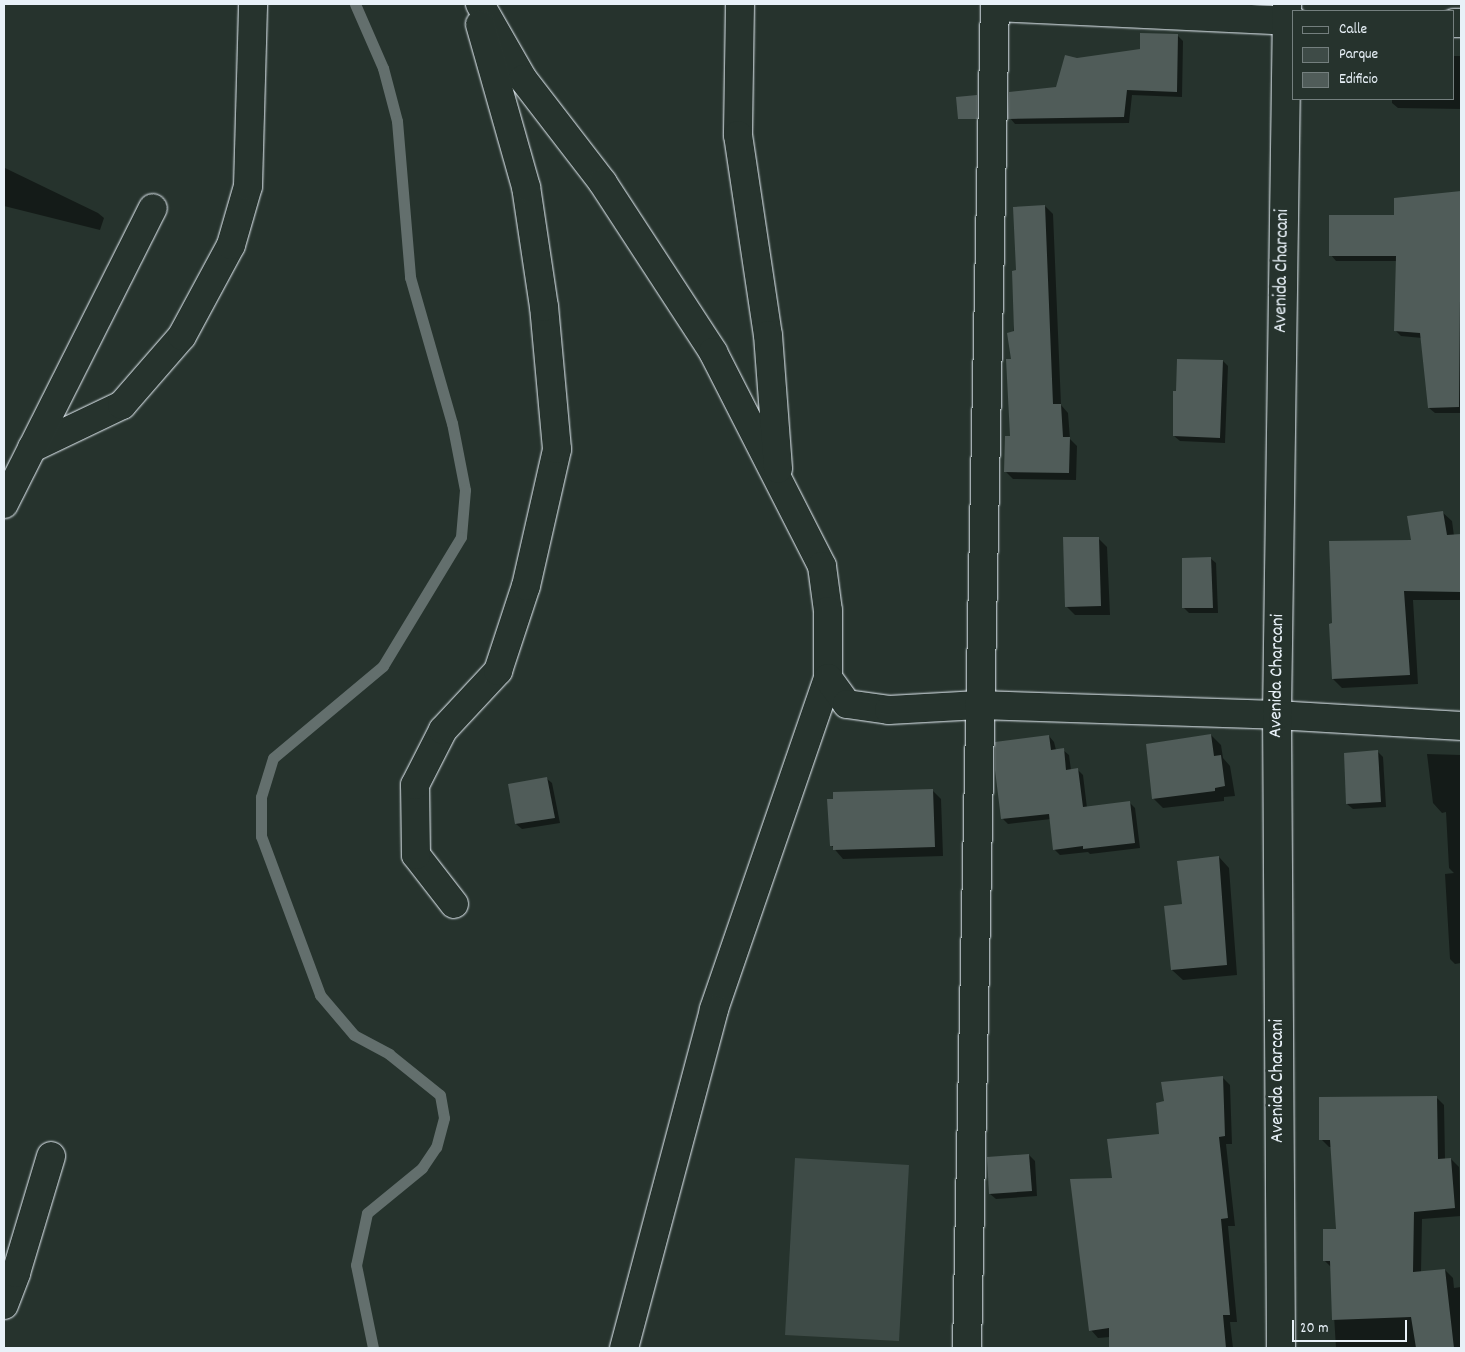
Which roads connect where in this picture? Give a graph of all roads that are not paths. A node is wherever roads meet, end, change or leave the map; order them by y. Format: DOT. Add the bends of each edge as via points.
graph roads {
  1 [pos="253,4"];
  2 [pos="475,4"];
  3 [pos="480,4"];
  4 [pos="740,4"];
  5 [pos="995,5"];
  6 [pos="1289,16"];
  7 [pos="153,208"];
  8 [pos="32,448"];
  9 [pos="779,480"];
  10 [pos="4,504"];
  11 [pos="828,678"];
  12 [pos="979,706"];
  13 [pos="1277,715"];
  14 [pos="1461,726"];
  15 [pos="454,904"];
  16 [pos="51,1156"];
  17 [pos="4,1304"];
  18 [pos="624,1348"];
  19 [pos="967,1348"];
  20 [pos="1280,1348"];
  1 -- 8 [label="street" via="248,186 231,245 182,336 122,405"];
  2 -- 15 [label="street" via="526,187 544,307 556,449 526,586 498,671 443,730 415,785 416,855"];
  3 -- 9 [label="street" via="523,79 603,183 713,352"];
  4 -- 9 [label="street" via="738,135 768,335"];
  5 -- 6 [label="street"];
  5 -- 12 [label="street"];
  6 -- 13 [label="street, Avenida Charcani"];
  7 -- 8 [label="street"];
  8 -- 10 [label="street"];
  9 -- 11 [label="street" via="822,566 828,611"];
  11 -- 12 [label="street" via="847,704 889,710"];
  11 -- 18 [label="street" via="714,1010"];
  12 -- 13 [label="street"];
  12 -- 19 [label="street"];
  13 -- 14 [label="street"];
  13 -- 20 [label="street, Avenida Charcani"];
  16 -- 17 [label="street"];
}
